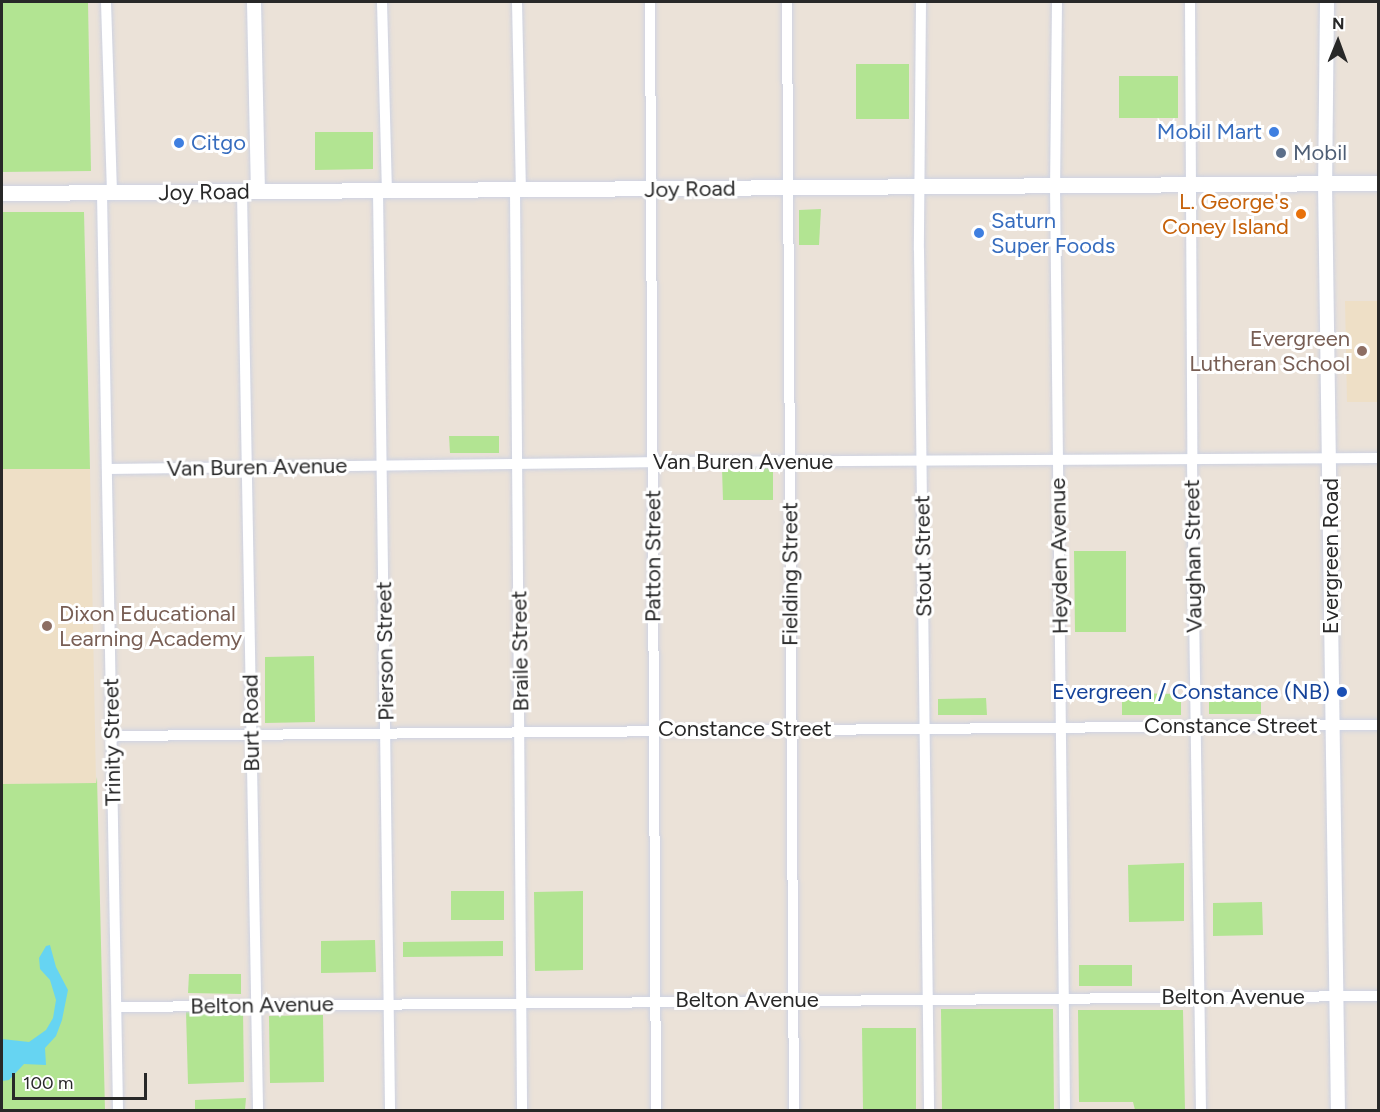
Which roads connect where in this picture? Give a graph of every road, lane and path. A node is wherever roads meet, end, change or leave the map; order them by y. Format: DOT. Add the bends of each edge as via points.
graph roads {
  1 [pos="106,2"];
  2 [pos="254,2"];
  3 [pos="382,2"];
  4 [pos="517,2"];
  5 [pos="650,2"];
  6 [pos="787,2"];
  7 [pos="921,2"];
  8 [pos="1057,2"];
  9 [pos="1190,2"];
  10 [pos="1327,2"];
  11 [pos="1325,183"];
  12 [pos="1378,183"];
  13 [pos="1055,185"];
  14 [pos="1190,185"];
  15 [pos="920,186"];
  16 [pos="788,188"];
  17 [pos="650,189"];
  18 [pos="382,190"];
  19 [pos="518,191"];
  20 [pos="242,192"];
  21 [pos="258,192"];
  22 [pos="2,193"];
  23 [pos="107,193"];
  24 [pos="1378,458"];
  25 [pos="1330,459"];
  26 [pos="922,460"];
  27 [pos="1058,460"];
  28 [pos="1192,460"];
  29 [pos="790,461"];
  30 [pos="652,462"];
  31 [pos="517,463"];
  32 [pos="382,465"];
  33 [pos="246,468"];
  34 [pos="107,469"];
  35 [pos="1332,725"];
  36 [pos="1378,725"];
  37 [pos="1196,726"];
  38 [pos="1061,727"];
  39 [pos="925,728"];
  40 [pos="792,729"];
  41 [pos="654,730"];
  42 [pos="521,731"];
  43 [pos="387,733"];
  44 [pos="251,734"];
  45 [pos="112,736"];
  46 [pos="1336,996"];
  47 [pos="1378,996"];
  48 [pos="928,998"];
  49 [pos="1064,998"];
  50 [pos="1199,998"];
  51 [pos="794,999"];
  52 [pos="656,1000"];
  53 [pos="521,1002"];
  54 [pos="388,1004"];
  55 [pos="255,1005"];
  56 [pos="117,1007"];
  57 [pos="118,1110"];
  58 [pos="258,1110"];
  59 [pos="390,1110"];
  60 [pos="522,1110"];
  61 [pos="657,1110"];
  62 [pos="794,1110"];
  63 [pos="929,1110"];
  64 [pos="1065,1110"];
  65 [pos="1201,1110"];
  66 [pos="1338,1110"];
  1 -- 23 [label="street, Trinity Street"];
  2 -- 21 [label="street"];
  3 -- 18 [label="street, Pierson Street"];
  4 -- 19 [label="street, Braile Street"];
  5 -- 17 [label="street, Patton Street"];
  6 -- 16 [label="street, Fielding Street"];
  7 -- 15 [label="street, Stout Street"];
  8 -- 13 [label="street, Heyden Avenue"];
  9 -- 14 [label="street, Vaughan Street"];
  10 -- 11 [label="street, Evergreen Road"];
  11 -- 12 [label="main road, Joy Road"];
  11 -- 14 [label="main road, Joy Road"];
  11 -- 25 [label="street, Evergreen Road"];
  13 -- 14 [label="main road, Joy Road"];
  13 -- 15 [label="main road, Joy Road"];
  13 -- 27 [label="street, Heyden Avenue"];
  14 -- 28 [label="street, Vaughan Street"];
  15 -- 16 [label="main road, Joy Road"];
  15 -- 26 [label="street, Stout Street"];
  16 -- 17 [label="main road, Joy Road"];
  16 -- 29 [label="street, Fielding Street"];
  17 -- 19 [label="main road, Joy Road"];
  17 -- 30 [label="street, Patton Street"];
  18 -- 19 [label="main road, Joy Road"];
  18 -- 21 [label="main road, Joy Road"];
  18 -- 32 [label="street, Pierson Street"];
  19 -- 31 [label="street, Braile Street"];
  20 -- 21 [label="main road, Joy Road"];
  20 -- 23 [label="main road, Joy Road"];
  20 -- 33 [label="street, Burt Road"];
  22 -- 23 [label="main road, Joy Road"];
  23 -- 34 [label="street, Trinity Street"];
  24 -- 25 [label="street, Van Buren Avenue"];
  25 -- 28 [label="street, Van Buren Avenue"];
  25 -- 35 [label="street, Evergreen Road"];
  26 -- 27 [label="street, Van Buren Avenue"];
  26 -- 29 [label="street, Van Buren Avenue"];
  26 -- 39 [label="street, Stout Street"];
  27 -- 28 [label="street, Van Buren Avenue"];
  27 -- 38 [label="street, Heyden Avenue"];
  28 -- 37 [label="street, Vaughan Street"];
  29 -- 30 [label="street, Van Buren Avenue"];
  29 -- 40 [label="street, Fielding Street"];
  30 -- 31 [label="street, Van Buren Avenue"];
  30 -- 41 [label="street, Patton Street"];
  31 -- 32 [label="street, Van Buren Avenue"];
  31 -- 42 [label="street, Braile Street"];
  32 -- 33 [label="street, Van Buren Avenue"];
  32 -- 43 [label="street, Pierson Street"];
  33 -- 34 [label="street, Van Buren Avenue"];
  33 -- 44 [label="street, Burt Road"];
  34 -- 45 [label="street, Trinity Street"];
  35 -- 36 [label="street, Constance Street"];
  35 -- 37 [label="street, Constance Street"];
  35 -- 46 [label="street, Evergreen Road"];
  37 -- 38 [label="street, Constance Street"];
  37 -- 50 [label="street, Vaughan Street"];
  38 -- 39 [label="street, Constance Street"];
  38 -- 49 [label="street, Heyden Avenue"];
  39 -- 40 [label="street, Constance Street"];
  39 -- 48 [label="street, Stout Street"];
  40 -- 41 [label="street, Constance Street"];
  40 -- 51 [label="street, Fielding Street"];
  41 -- 42 [label="street, Constance Street"];
  41 -- 52 [label="street, Patton Street"];
  42 -- 43 [label="street, Constance Street"];
  42 -- 53 [label="street, Braile Street"];
  43 -- 44 [label="street, Constance Street"];
  43 -- 54 [label="street, Pierson Street"];
  44 -- 45 [label="street, Constance Street"];
  44 -- 55 [label="street, Burt Road"];
  45 -- 56 [label="street, Trinity Street"];
  46 -- 47 [label="street, Belton Avenue"];
  46 -- 50 [label="street, Belton Avenue"];
  46 -- 66 [label="street, Evergreen Road"];
  48 -- 49 [label="street, Belton Avenue"];
  48 -- 51 [label="street, Belton Avenue"];
  48 -- 63 [label="street, Stout Street"];
  49 -- 50 [label="street, Belton Avenue"];
  49 -- 64 [label="street, Heyden Avenue"];
  50 -- 65 [label="street, Vaughan Street"];
  51 -- 52 [label="street, Belton Avenue"];
  51 -- 62 [label="street, Fielding Street"];
  52 -- 53 [label="street, Belton Avenue"];
  52 -- 61 [label="street, Patton Street"];
  53 -- 54 [label="street, Belton Avenue"];
  53 -- 60 [label="street, Braile Street"];
  54 -- 55 [label="street, Belton Avenue"];
  54 -- 59 [label="street, Pierson Street"];
  55 -- 56 [label="street, Belton Avenue"];
  55 -- 58 [label="street, Burt Road"];
  56 -- 57 [label="street, Trinity Street"];
}
